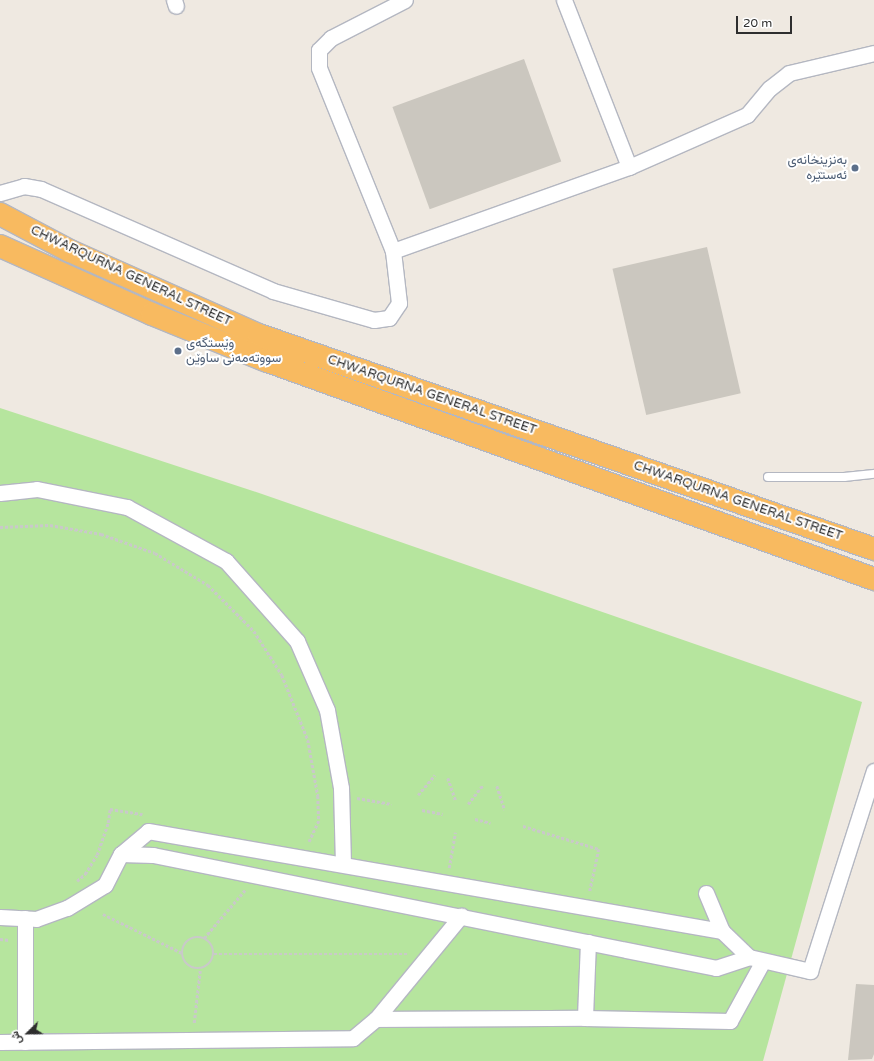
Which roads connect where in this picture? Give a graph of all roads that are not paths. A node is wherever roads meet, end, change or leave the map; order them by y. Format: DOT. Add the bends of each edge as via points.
graph roads {
  1 [pos="405,0"];
  2 [pos="564,0"];
  3 [pos="874,53"];
  4 [pos="629,167"];
  5 [pos="0,193"];
  6 [pos="0,214"];
  7 [pos="0,246"];
  8 [pos="393,251"];
  9 [pos="874,474"];
  10 [pos="768,477"];
  11 [pos="0,493"];
  12 [pos="874,549"];
  13 [pos="874,579"];
  14 [pos="874,771"];
  15 [pos="121,854"];
  16 [pos="343,864"];
  17 [pos="706,893"];
  18 [pos="461,916"];
  19 [pos="0,917"];
  20 [pos="25,918"];
  21 [pos="722,931"];
  22 [pos="588,942"];
  23 [pos="756,959"];
  24 [pos="585,1018"];
  25 [pos="376,1019"];
  26 [pos="0,1042"];
  27 [pos="25,1042"];
  1 -- 8 [label="street" via="331,38 319,50 319,68"];
  2 -- 4 [label="street"];
  3 -- 4 [label="street" via="789,73 770,88 747,115"];
  4 -- 8 [label="street"];
  5 -- 8 [label="street" via="24,186 41,189 273,290 374,320 389,318 399,302"];
  6 -- 12 [label="highway, CHWARQURNA GENERAL STREET" via="70,251 259,335"];
  7 -- 13 [label="highway, CHWARQURNA GENERAL STREET" via="152,314 265,360"];
  9 -- 10 [label="lane" via="844,477"];
  11 -- 16 [label="street" via="36,489 127,507 226,561 297,641 327,710 342,795"];
  14 -- 23 [label="street" via="810,971"];
  15 -- 16 [label="street" via="148,831"];
  15 -- 18 [label="street" via="154,855"];
  15 -- 20 [label="street" via="105,885 67,908 36,919"];
  16 -- 21 [label="street"];
  17 -- 21 [label="street"];
  18 -- 22 [label="street"];
  18 -- 25 [label="street"];
  19 -- 20 [label="street"];
  20 -- 27 [label="street"];
  21 -- 23 [label="street"];
  22 -- 23 [label="street" via="716,968"];
  22 -- 24 [label="street"];
  23 -- 24 [label="street" via="730,1022"];
  24 -- 25 [label="street"];
  25 -- 27 [label="street" via="353,1038"];
  26 -- 27 [label="street"];
}
